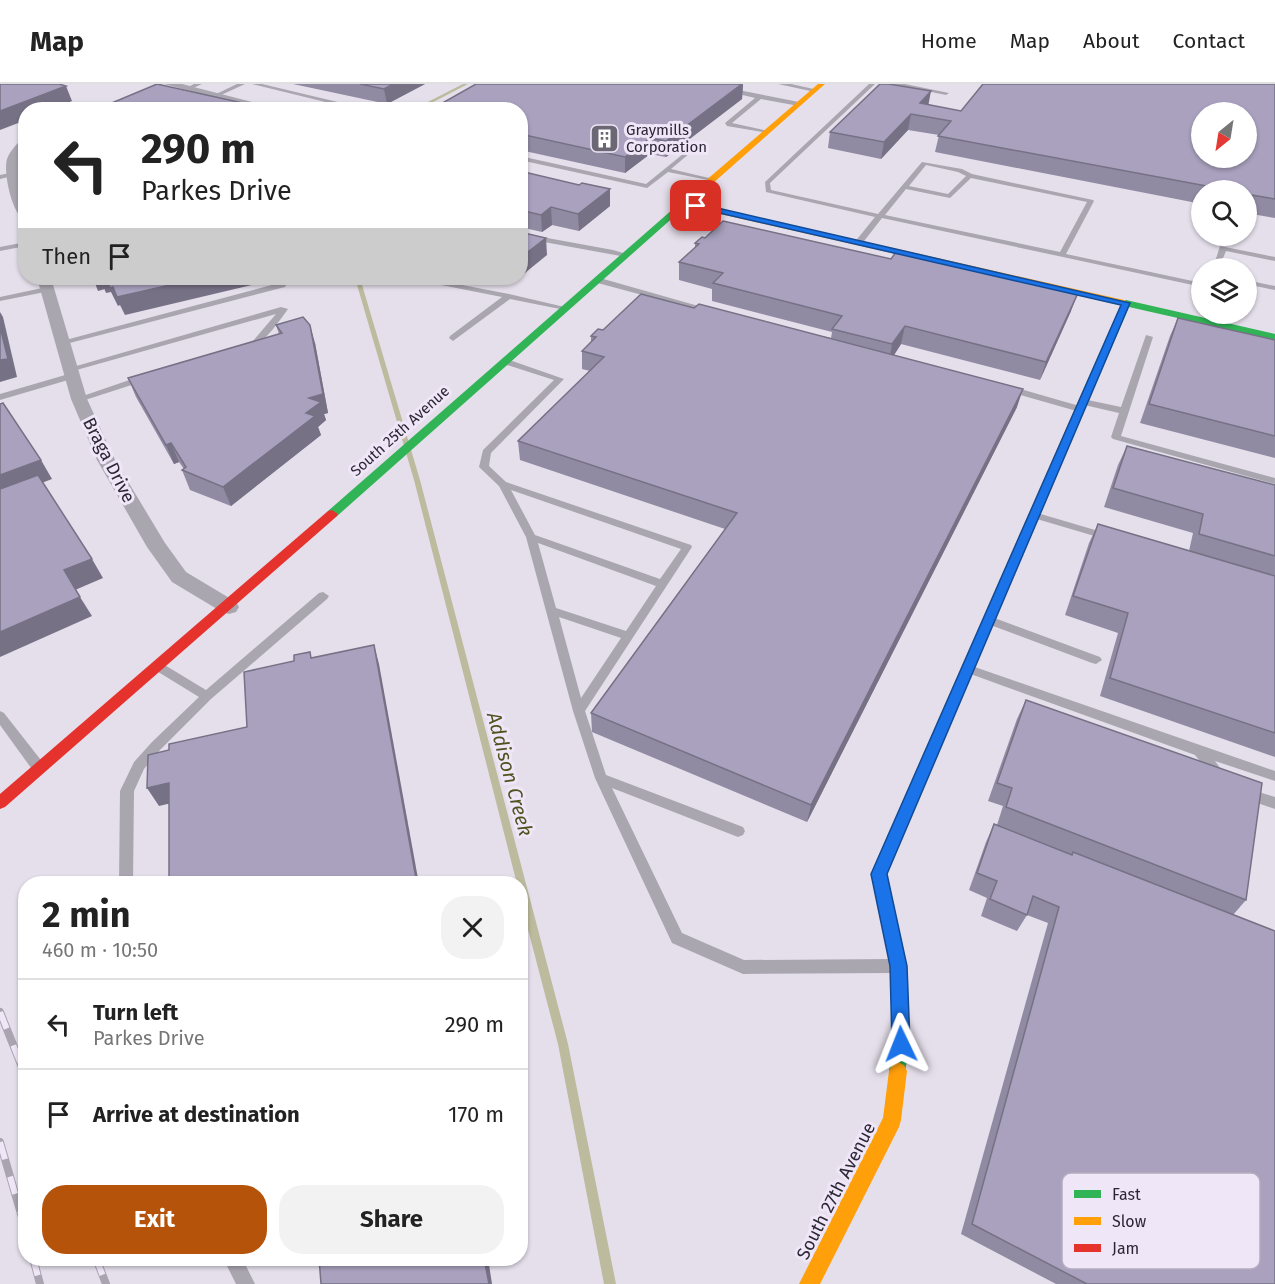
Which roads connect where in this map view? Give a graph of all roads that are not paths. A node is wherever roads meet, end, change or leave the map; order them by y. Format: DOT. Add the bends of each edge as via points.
graph roads {
  1 [pos="169,84"];
  2 [pos="242,84"];
  3 [pos="255,84"];
  4 [pos="782,84"];
  5 [pos="872,84"];
  6 [pos="895,84"];
  7 [pos="194,86"];
  8 [pos="917,86"];
  9 [pos="818,87"];
  10 [pos="716,88"];
  11 [pos="946,93"];
  12 [pos="217,95"];
  13 [pos="760,97"];
  14 [pos="245,102"];
  15 [pos="333,102"];
  16 [pos="799,104"];
  17 [pos="766,132"];
  18 [pos="18,150"];
  19 [pos="688,152"];
  20 [pos="528,160"];
  21 [pos="666,170"];
  22 [pos="5,176"];
  23 [pos="970,176"];
  24 [pos="711,180"];
  25 [pos="904,187"];
  26 [pos="18,201"];
  27 [pos="684,203"];
  28 [pos="880,216"];
  29 [pos="528,237"];
  30 [pos="858,243"];
  31 [pos="18,246"];
  32 [pos="0,249"];
  33 [pos="626,255"];
  34 [pos="1062,255"];
  35 [pos="1220,258"];
  36 [pos="1275,259"];
  37 [pos="597,280"];
  38 [pos="1191,283"];
  39 [pos="1257,284"];
  40 [pos="39,285"];
  41 [pos="46,285"];
  42 [pos="282,285"];
  43 [pos="454,285"];
  44 [pos="1275,288"];
  45 [pos="508,296"];
  46 [pos="0,299"];
  47 [pos="1126,303"];
  48 [pos="565,308"];
  49 [pos="721,314"];
  50 [pos="1191,314"];
  51 [pos="1229,324"];
  52 [pos="1149,337"];
  53 [pos="1275,337"];
  54 [pos="453,338"];
  55 [pos="62,342"];
  56 [pos="234,350"];
  57 [pos="504,361"];
  58 [pos="71,373"];
  59 [pos="157,374"];
  60 [pos="1000,387"];
  61 [pos="0,397"];
  62 [pos="79,399"];
  63 [pos="1082,405"];
  64 [pos="1125,411"];
  65 [pos="1275,481"];
  66 [pos="503,484"];
  67 [pos="1034,515"];
  68 [pos="531,537"];
  69 [pos="1121,541"];
  70 [pos="663,584"];
  71 [pos="323,596"];
  72 [pos="229,607"];
  73 [pos="552,611"];
  74 [pos="989,621"];
  75 [pos="629,636"];
  76 [pos="1096,660"];
  77 [pos="159,667"];
  78 [pos="968,668"];
  79 [pos="207,696"];
  80 [pos="579,711"];
  81 [pos="0,716"];
  82 [pos="1199,750"];
  83 [pos="40,769"];
  84 [pos="1275,776"];
  85 [pos="601,778"];
  86 [pos="0,803"];
  87 [pos="1275,803"];
  88 [pos="738,831"];
  89 [pos="126,876"];
  90 [pos="899,966"];
  91 [pos="236,1266"];
  92 [pos="246,1284"];
  93 [pos="809,1284"];
  1 -- 7 [label="street"];
  2 -- 12 [label="lane"];
  3 -- 15 [label="lane"];
  4 -- 9 [label="lane"];
  5 -- 28 [label="lane" via="767,183 768,191"];
  6 -- 8 [label="lane"];
  7 -- 12 [label="street"];
  8 -- 11 [label="lane"];
  9 -- 16 [label="street, South 25th Avenue"];
  10 -- 13 [label="lane"];
  12 -- 14 [label="street"];
  13 -- 16 [label="lane"];
  13 -- 17 [label="lane" via="727,124"];
  16 -- 17 [label="street, South 25th Avenue"];
  17 -- 24 [label="street, South 25th Avenue"];
  18 -- 22 [label="street" via="11,156"];
  19 -- 21 [label="lane"];
  20 -- 21 [label="lane" via="647,186"];
  21 -- 24 [label="lane"];
  22 -- 26 [label="street"];
  23 -- 25 [label="lane" via="950,196"];
  23 -- 25 [label="lane" via="960,170 924,163"];
  23 -- 34 [label="lane" via="1091,201"];
  24 -- 27 [label="street, South 25th Avenue"];
  25 -- 28 [label="lane"];
  27 -- 30 [label="street" via="744,221"];
  27 -- 33 [label="street, South 25th Avenue"];
  28 -- 30 [label="lane"];
  28 -- 34 [label="lane"];
  29 -- 33 [label="lane" via="586,244"];
  30 -- 47 [label="street" via="892,255"];
  31 -- 32 [label="lane"];
  33 -- 37 [label="street, South 25th Avenue"];
  34 -- 38 [label="lane"];
  35 -- 36 [label="lane" via="1223,248"];
  37 -- 48 [label="street, South 25th Avenue"];
  37 -- 49 [label="lane"];
  39 -- 44 [label="lane"];
  40 -- 46 [label="lane"];
  41 -- 55 [label="street, Braga Drive"];
  42 -- 55 [label="lane"];
  43 -- 45 [label="lane"];
  45 -- 48 [label="lane"];
  45 -- 54 [label="lane"];
  47 -- 50 [label="street"];
  47 -- 63 [label="street, South 27th Avenue"];
  48 -- 57 [label="street, South 25th Avenue"];
  51 -- 53 [label="street"];
  52 -- 64 [label="lane"];
  55 -- 58 [label="street, Braga Drive"];
  56 -- 58 [label="lane" via="256,343 284,309"];
  57 -- 66 [label="lane" via="560,379 486,452 484,467"];
  57 -- 72 [label="street, South 25th Avenue"];
  58 -- 61 [label="lane"];
  58 -- 62 [label="street, Braga Drive"];
  59 -- 62 [label="lane"];
  60 -- 63 [label="lane"];
  62 -- 72 [label="street, Braga Drive" via="106,460 179,578"];
  63 -- 64 [label="lane"];
  63 -- 67 [label="street, South 27th Avenue"];
  64 -- 65 [label="lane" via="1116,437"];
  66 -- 68 [label="lane"];
  66 -- 70 [label="lane" via="687,548"];
  67 -- 69 [label="lane"];
  67 -- 74 [label="street, South 27th Avenue"];
  68 -- 70 [label="lane"];
  68 -- 73 [label="lane"];
  70 -- 75 [label="lane"];
  71 -- 79 [label="lane"];
  72 -- 77 [label="street, South 25th Avenue"];
  73 -- 75 [label="lane"];
  73 -- 80 [label="lane"];
  74 -- 76 [label="lane"];
  74 -- 78 [label="street, South 27th Avenue"];
  75 -- 80 [label="lane"];
  77 -- 79 [label="lane"];
  77 -- 83 [label="street, South 25th Avenue"];
  78 -- 82 [label="lane"];
  78 -- 90 [label="street, South 27th Avenue" via="879,874"];
  79 -- 89 [label="lane" via="139,766 127,791"];
  80 -- 85 [label="lane"];
  81 -- 83 [label="lane"];
  82 -- 84 [label="lane"];
  82 -- 87 [label="lane" via="1228,787"];
  83 -- 86 [label="street, South 25th Avenue"];
  85 -- 88 [label="lane"];
  85 -- 90 [label="lane" via="677,938 743,968"];
  90 -- 93 [label="street, South 27th Avenue" via="901,1044 892,1120"];
  91 -- 92 [label="lane"];
}
